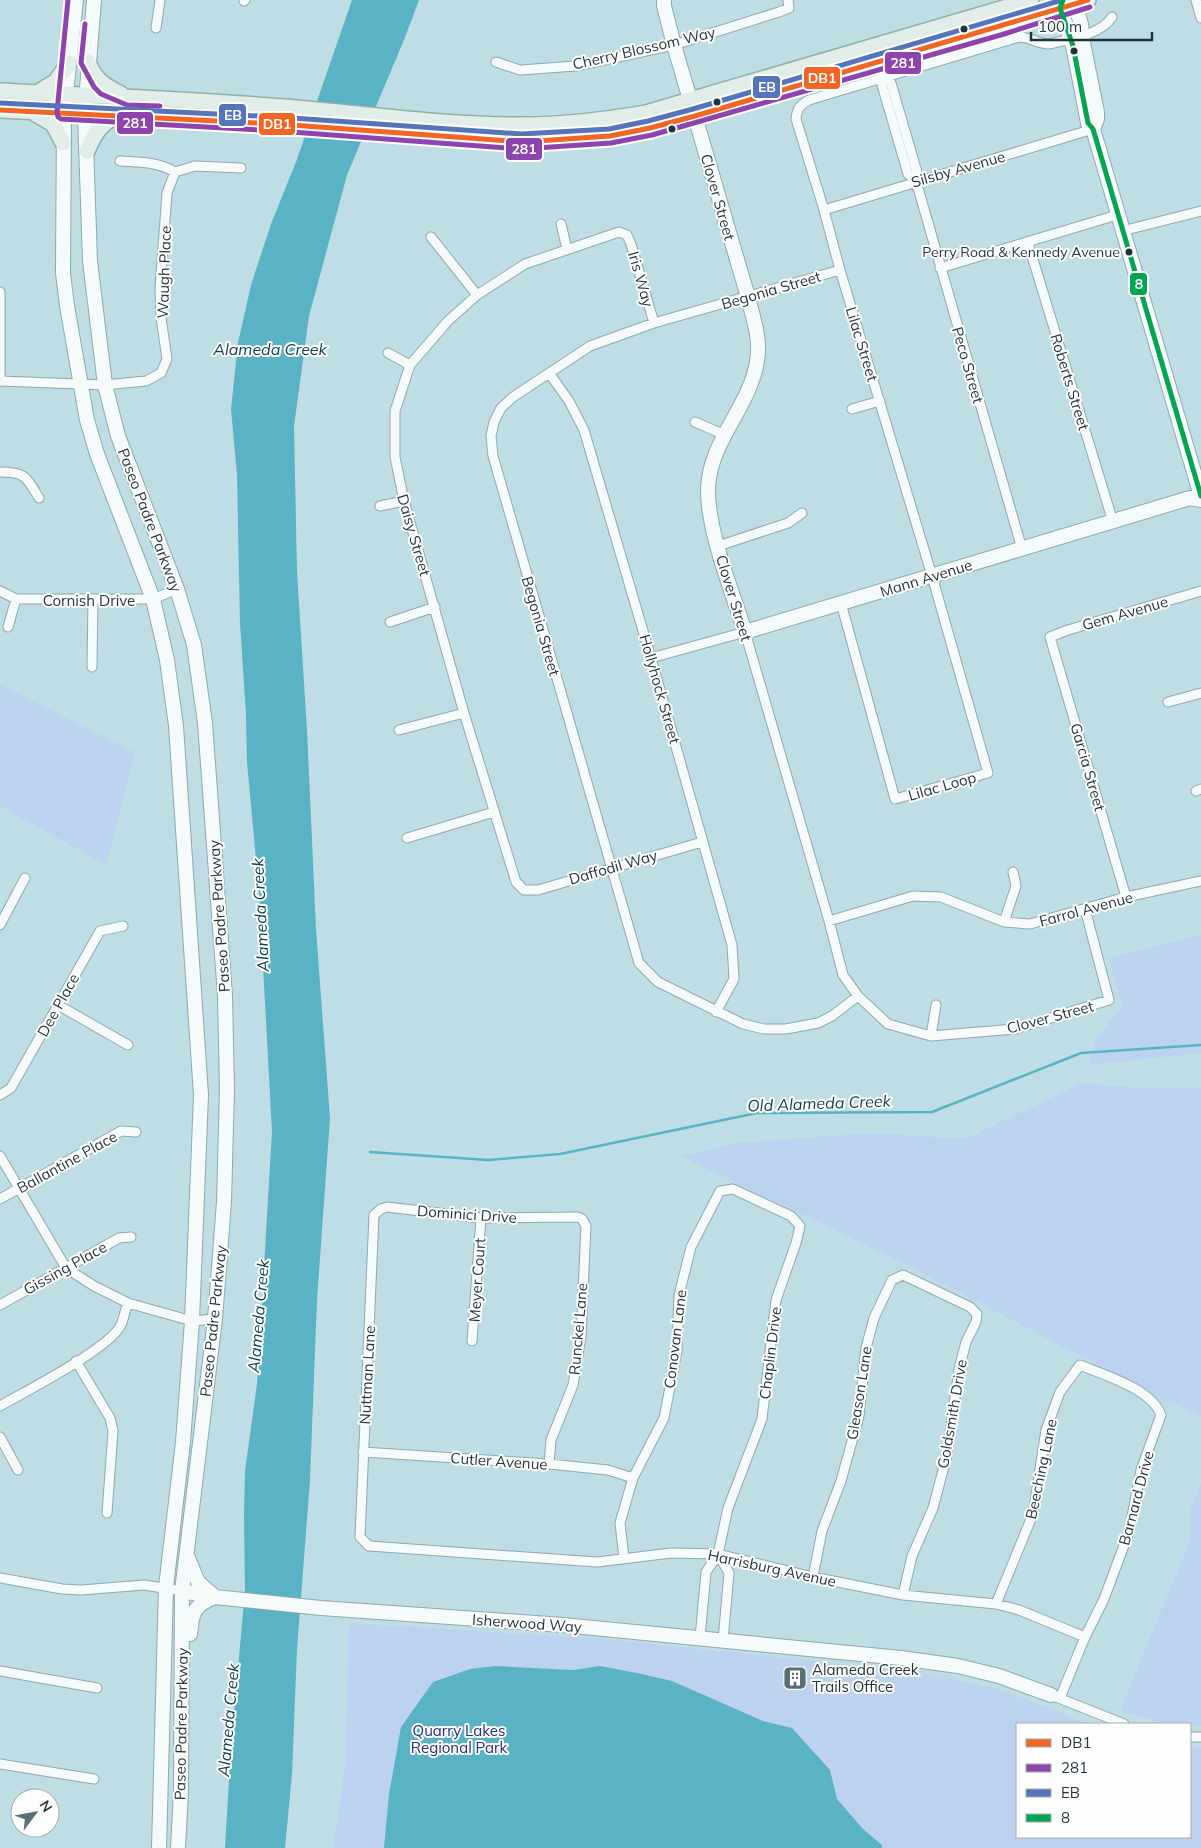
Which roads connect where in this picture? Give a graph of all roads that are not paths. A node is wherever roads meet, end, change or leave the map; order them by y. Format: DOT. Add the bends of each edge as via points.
graph roads {
  1 [pos="76,0"];
  2 [pos="94,0"];
  3 [pos="160,0"];
  4 [pos="664,0"];
  5 [pos="1031,0"];
  6 [pos="1196,0"];
  7 [pos="1072,2"];
  8 [pos="788,4"];
  9 [pos="1112,17"];
  10 [pos="1201,18"];
  11 [pos="156,28"];
  12 [pos="1076,36"];
  13 [pos="674,44"];
  14 [pos="88,62"];
  15 [pos="496,62"];
  16 [pos="68,63"];
  17 [pos="885,77"];
  18 [pos="0,92"];
  19 [pos="37,93"];
  20 [pos="65,94"];
  21 [pos="86,95"];
  22 [pos="130,98"];
  23 [pos="690,101"];
  24 [pos="0,110"];
  25 [pos="28,111"];
  26 [pos="64,112"];
  27 [pos="85,114"];
  28 [pos="118,115"];
  29 [pos="695,116"];
  30 [pos="1093,129"];
  31 [pos="64,143"];
  32 [pos="87,150"];
  33 [pos="120,161"];
  34 [pos="241,168"];
  35 [pos="175,172"];
  36 [pos="916,181"];
  37 [pos="824,210"];
  38 [pos="1201,211"];
  39 [pos="1117,215"];
  40 [pos="561,224"];
  41 [pos="1122,231"];
  42 [pos="626,235"];
  43 [pos="432,238"];
  44 [pos="1028,242"];
  45 [pos="567,249"];
  46 [pos="940,268"];
  47 [pos="840,270"];
  48 [pos="0,292"];
  49 [pos="477,295"];
  50 [pos="748,297"];
  51 [pos="654,323"];
  52 [pos="388,353"];
  53 [pos="410,364"];
  54 [pos="549,373"];
  55 [pos="0,381"];
  56 [pos="80,385"];
  57 [pos="105,385"];
  58 [pos="880,401"];
  59 [pos="852,409"];
  60 [pos="695,422"];
  61 [pos="725,434"];
  62 [pos="0,472"];
  63 [pos="1201,496"];
  64 [pos="39,498"];
  65 [pos="1201,500"];
  66 [pos="404,501"];
  67 [pos="380,506"];
  68 [pos="802,513"];
  69 [pos="1113,522"];
  70 [pos="718,546"];
  71 [pos="1022,549"];
  72 [pos="932,576"];
  73 [pos="177,589"];
  74 [pos="0,591"];
  75 [pos="1201,591"];
  76 [pos="153,599"];
  77 [pos="16,600"];
  78 [pos="93,600"];
  79 [pos="841,603"];
  80 [pos="435,607"];
  81 [pos="390,622"];
  82 [pos="8,627"];
  83 [pos="745,632"];
  84 [pos="1050,637"];
  85 [pos="651,658"];
  86 [pos="92,666"];
  87 [pos="1201,693"];
  88 [pos="1168,702"];
  89 [pos="464,713"];
  90 [pos="399,730"];
  91 [pos="494,812"];
  92 [pos="407,838"];
  93 [pos="702,842"];
  94 [pos="611,868"];
  95 [pos="1013,872"];
  96 [pos="25,878"];
  97 [pos="1201,881"];
  98 [pos="524,890"];
  99 [pos="1126,897"];
  100 [pos="1085,909"];
  101 [pos="829,921"];
  102 [pos="1004,922"];
  103 [pos="0,925"];
  104 [pos="123,926"];
  105 [pos="858,996"];
  106 [pos="58,1005"];
  107 [pos="936,1005"];
  108 [pos="716,1012"];
  109 [pos="930,1036"];
  110 [pos="128,1044"];
  111 [pos="0,1095"];
  112 [pos="136,1132"];
  113 [pos="0,1156"];
  114 [pos="19,1188"];
  115 [pos="733,1189"];
  116 [pos="0,1199"];
  117 [pos="381,1209"];
  118 [pos="481,1218"];
  119 [pos="582,1219"];
  120 [pos="131,1237"];
  121 [pos="66,1268"];
  122 [pos="903,1275"];
  123 [pos="128,1303"];
  124 [pos="0,1305"];
  125 [pos="215,1320"];
  126 [pos="192,1321"];
  127 [pos="472,1341"];
  128 [pos="76,1362"];
  129 [pos="1080,1364"];
  130 [pos="0,1406"];
  131 [pos="0,1436"];
  132 [pos="363,1452"];
  133 [pos="549,1464"];
  134 [pos="18,1470"];
  135 [pos="633,1478"];
  136 [pos="107,1513"];
  137 [pos="364,1542"];
  138 [pos="718,1554"];
  139 [pos="187,1556"];
  140 [pos="624,1558"];
  141 [pos="0,1578"];
  142 [pos="812,1578"];
  143 [pos="166,1587"];
  144 [pos="182,1590"];
  145 [pos="903,1595"];
  146 [pos="216,1597"];
  147 [pos="996,1604"];
  148 [pos="1085,1637"];
  149 [pos="700,1638"];
  150 [pos="723,1640"];
  151 [pos="0,1671"];
  152 [pos="97,1688"];
  153 [pos="182,1689"];
  154 [pos="1056,1696"];
  155 [pos="1122,1723"];
  156 [pos="0,1764"];
  157 [pos="94,1779"];
  158 [pos="159,1848"];
  159 [pos="178,1848"];
  1 -- 16 [label="main road, Paseo Padre Parkway"];
  2 -- 14 [label="main road, Paseo Padre Parkway"];
  3 -- 11 [label="street"];
  4 -- 13 [label="main road, Clover Street"];
  5 -- 23 [label="main road"];
  6 -- 10 [label="street"];
  7 -- 12 [label="main road"];
  7 -- 29 [label="main road"];
  8 -- 13 [label="street, Cherry Blossom Way"];
  9 -- 12 [label="street" via="1107,26"];
  12 -- 17 [label="street" via="1049,44 1019,37"];
  12 -- 30 [label="main road" via="1097,112 1098,119"];
  13 -- 15 [label="street, Cherry Blossom Way" via="576,66 520,70"];
  13 -- 23 [label="main road, Clover Street"];
  14 -- 21 [label="main road, Paseo Padre Parkway"];
  14 -- 22 [label="main road" via="99,82"];
  16 -- 19 [label="main road" via="56,80"];
  16 -- 20 [label="main road, Paseo Padre Parkway"];
  17 -- 36 [label="street, Peco Street" via="891,83 917,172"];
  17 -- 37 [label="street, Lilac Street" via="809,100 797,111 796,119"];
  18 -- 19 [label="main road"];
  19 -- 20 [label="main road"];
  20 -- 21 [label="main road"];
  20 -- 26 [label="main road, Paseo Padre Parkway"];
  21 -- 22 [label="main road"];
  21 -- 27 [label="main road, Paseo Padre Parkway"];
  22 -- 23 [label="main road" via="521,126 608,120"];
  23 -- 29 [label="main road, Clover Street"];
  24 -- 25 [label="main road"];
  25 -- 26 [label="main road"];
  25 -- 31 [label="main road" via="53,124"];
  26 -- 27 [label="main road"];
  26 -- 31 [label="main road, Paseo Padre Parkway"];
  27 -- 28 [label="main road"];
  27 -- 32 [label="main road, Paseo Padre Parkway"];
  28 -- 29 [label="main road" via="522,142 610,136"];
  28 -- 32 [label="main road" via="106,121 95,133"];
  29 -- 50 [label="main road, Clover Street"];
  30 -- 36 [label="street, Silsby Avenue"];
  30 -- 39 [label="main road"];
  31 -- 56 [label="main road, Paseo Padre Parkway" via="63,273"];
  32 -- 57 [label="main road, Paseo Padre Parkway" via="90,261"];
  33 -- 35 [label="street" via="154,163"];
  34 -- 35 [label="street" via="196,166"];
  35 -- 57 [label="street, Waugh Place" via="167,193 160,288 167,359 162,373 146,381"];
  36 -- 37 [label="street, Silsby Avenue"];
  36 -- 46 [label="street, Peco Street"];
  37 -- 47 [label="street, Lilac Street"];
  38 -- 41 [label="street"];
  39 -- 41 [label="main road"];
  39 -- 44 [label="street"];
  40 -- 45 [label="street"];
  41 -- 63 [label="main road"];
  42 -- 45 [label="street, Daisy Street" via="619,232"];
  42 -- 51 [label="street, Iris Way"];
  43 -- 49 [label="street"];
  44 -- 46 [label="street"];
  44 -- 69 [label="street, Roberts Street"];
  45 -- 49 [label="street, Daisy Street" via="525,264"];
  46 -- 71 [label="street, Peco Street"];
  47 -- 50 [label="street, Begonia Street"];
  47 -- 58 [label="street, Lilac Street"];
  48 -- 55 [label="street"];
  49 -- 53 [label="street, Daisy Street" via="448,321"];
  50 -- 51 [label="street, Begonia Street"];
  50 -- 61 [label="main road, Clover Street" via="758,338 758,361 748,394"];
  51 -- 54 [label="street, Begonia Street" via="590,346"];
  52 -- 53 [label="street"];
  53 -- 66 [label="street, Daisy Street" via="395,411 394,457"];
  54 -- 85 [label="street, Hollyhock Street" via="570,401 584,430"];
  54 -- 94 [label="street, Begonia Street" via="501,408 491,436 493,456"];
  55 -- 56 [label="street, Waugh Place"];
  56 -- 57 [label="street, Waugh Place"];
  56 -- 76 [label="main road, Paseo Padre Parkway" via="97,454"];
  57 -- 73 [label="main road, Paseo Padre Parkway" via="118,436"];
  58 -- 59 [label="street"];
  58 -- 72 [label="street, Lilac Street"];
  60 -- 61 [label="street"];
  61 -- 70 [label="main road, Clover Street" via="712,464 708,488"];
  62 -- 64 [label="street" via="17,472 28,479"];
  65 -- 69 [label="main road, Mann Avenue" via="1190,498"];
  66 -- 67 [label="street"];
  66 -- 80 [label="street, Daisy Street"];
  68 -- 70 [label="street" via="788,523"];
  69 -- 71 [label="main road, Mann Avenue"];
  70 -- 83 [label="main road, Clover Street"];
  71 -- 72 [label="main road, Mann Avenue"];
  72 -- 79 [label="main road, Mann Avenue"];
  72 -- 79 [label="street, Lilac Loop" via="988,773 895,799"];
  73 -- 76 [label="street, Cornish Drive"];
  73 -- 125 [label="main road, Paseo Padre Parkway" via="194,645 205,723 225,996 225,1164"];
  74 -- 77 [label="street, Cornish Drive"];
  75 -- 84 [label="street, Gem Avenue"];
  76 -- 78 [label="street, Cornish Drive"];
  76 -- 126 [label="main road, Paseo Padre Parkway" via="167,660 176,726 201,1095"];
  77 -- 78 [label="street, Cornish Drive"];
  77 -- 82 [label="street"];
  78 -- 86 [label="street"];
  79 -- 83 [label="main road, Mann Avenue"];
  80 -- 81 [label="street"];
  80 -- 89 [label="street, Daisy Street"];
  83 -- 85 [label="street, Mann Avenue"];
  83 -- 101 [label="street, Clover Street"];
  84 -- 99 [label="street, Garcia Street"];
  85 -- 93 [label="street, Hollyhock Street"];
  87 -- 88 [label="street"];
  89 -- 90 [label="street"];
  89 -- 91 [label="street, Daisy Street"];
  91 -- 92 [label="street"];
  91 -- 98 [label="street, Daisy Street" via="516,882"];
  93 -- 94 [label="street, Daffodil Way"];
  93 -- 108 [label="street, Hollyhock Street" via="732,945 734,979"];
  94 -- 98 [label="street, Daffodil Way" via="538,890"];
  94 -- 108 [label="street, Begonia Street" via="640,963 658,982"];
  95 -- 102 [label="street" via="1016,886"];
  96 -- 103 [label="street"];
  97 -- 99 [label="street, Farrol Avenue"];
  99 -- 100 [label="street, Farrol Avenue"];
  100 -- 102 [label="street, Farrol Avenue" via="1030,924"];
  100 -- 109 [label="street, Clover Street" via="1109,1000 1015,1029"];
  101 -- 102 [label="street, Farrol Avenue" via="913,896 941,896"];
  101 -- 105 [label="street, Clover Street" via="843,975"];
  104 -- 106 [label="street, Dee Place" via="100,930"];
  105 -- 108 [label="street, Begonia Street" via="818,1023 786,1029 764,1029 743,1024"];
  105 -- 109 [label="street, Clover Street" via="888,1024"];
  106 -- 110 [label="street"];
  106 -- 111 [label="street, Dee Place" via="12,1088"];
  107 -- 109 [label="street"];
  112 -- 114 [label="street, Ballantine Place" via="121,1131"];
  113 -- 114 [label="street"];
  114 -- 116 [label="street, Ballantine Place"];
  114 -- 121 [label="street"];
  115 -- 135 [label="street, Conovan Lane" via="720,1191 691,1247 679,1295 677,1351 664,1418"];
  115 -- 138 [label="street, Chaplin Drive" via="791,1216 800,1226 776,1300 762,1419 728,1508"];
  117 -- 118 [label="street, Dominici Drive" via="387,1207"];
  117 -- 132 [label="street, Nuttman Lane" via="374,1215"];
  118 -- 119 [label="street, Dominici Drive"];
  118 -- 127 [label="street, Meyer Court"];
  119 -- 133 [label="street, Runckel Lane" via="586,1226 581,1336 573,1385 551,1440"];
  120 -- 121 [label="street, Gissing Place" via="119,1238"];
  121 -- 123 [label="street"];
  121 -- 124 [label="street, Gissing Place"];
  122 -- 142 [label="street, Gleason Lane" via="892,1280 874,1318 866,1348 859,1416 841,1481 822,1531"];
  122 -- 145 [label="street, Goldsmith Drive" via="970,1307 977,1314 959,1369 947,1455 936,1499 912,1556"];
  123 -- 126 [label="street"];
  123 -- 128 [label="street" via="120,1326 109,1339"];
  125 -- 126 [label="street"];
  125 -- 139 [label="main road, Paseo Padre Parkway"];
  126 -- 143 [label="main road, Paseo Padre Parkway" via="183,1442"];
  128 -- 130 [label="street"];
  128 -- 136 [label="street" via="110,1418 113,1431"];
  129 -- 147 [label="street, Beeching Lane" via="1060,1392 1046,1430 1033,1514"];
  129 -- 148 [label="street, Barnard Drive" via="1149,1398 1158,1406 1161,1415 1141,1470 1129,1532 1104,1599"];
  131 -- 134 [label="street"];
  132 -- 133 [label="street, Cutler Avenue"];
  132 -- 137 [label="street, Nuttman Lane" via="360,1537"];
  133 -- 135 [label="street, Cutler Avenue" via="608,1470"];
  135 -- 140 [label="street, Conovan Lane" via="620,1523"];
  137 -- 140 [label="street, Harrisburg Avenue" via="370,1546 495,1556 597,1562"];
  138 -- 140 [label="street, Harrisburg Avenue" via="671,1553"];
  138 -- 142 [label="street, Harrisburg Avenue"];
  138 -- 149 [label="street, Chaplin Drive" via="706,1572"];
  138 -- 150 [label="street" via="728,1573"];
  139 -- 144 [label="main road, Paseo Padre Parkway"];
  139 -- 146 [label="main road" via="198,1582"];
  141 -- 143 [label="street, Isherwood Way" via="62,1589"];
  142 -- 145 [label="street, Harrisburg Avenue"];
  143 -- 144 [label="street, Isherwood Way"];
  143 -- 158 [label="main road, Paseo Padre Parkway"];
  144 -- 146 [label="main road, Isherwood Way"];
  144 -- 153 [label="main road, Paseo Padre Parkway"];
  145 -- 147 [label="street, Harrisburg Avenue"];
  146 -- 149 [label="main road, Isherwood Way" via="315,1608"];
  146 -- 153 [label="main road" via="196,1608 192,1618"];
  147 -- 148 [label="street, Harrisburg Avenue"];
  148 -- 154 [label="street, Barnard Drive"];
  149 -- 150 [label="main road, Isherwood Way"];
  150 -- 154 [label="main road, Isherwood Way" via="958,1666"];
  151 -- 152 [label="street"];
  153 -- 159 [label="main road, Paseo Padre Parkway"];
  154 -- 155 [label="street"];
  156 -- 157 [label="street"];
}
